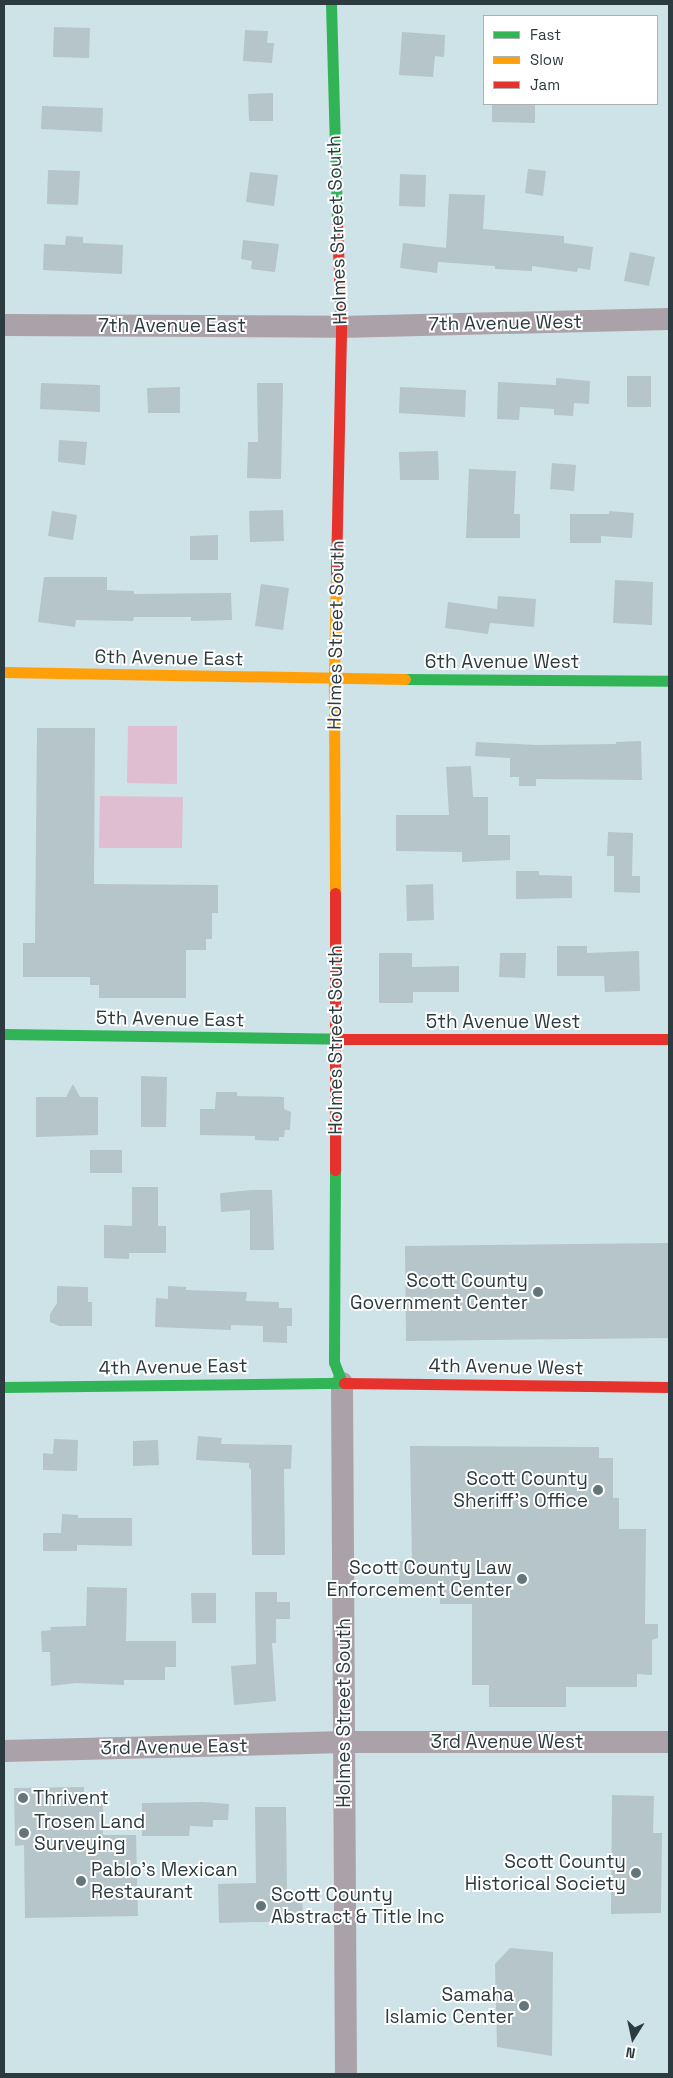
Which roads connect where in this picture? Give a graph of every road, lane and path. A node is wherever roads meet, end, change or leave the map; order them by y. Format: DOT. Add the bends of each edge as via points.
graph roads {
  1 [pos="331,4"];
  2 [pos="669,319"];
  3 [pos="4,325"];
  4 [pos="341,327"];
  5 [pos="4,672"];
  6 [pos="334,679"];
  7 [pos="669,681"];
  8 [pos="4,1034"];
  9 [pos="336,1039"];
  10 [pos="669,1039"];
  11 [pos="342,1383"];
  12 [pos="4,1387"];
  13 [pos="669,1387"];
  14 [pos="344,1742"];
  15 [pos="669,1742"];
  16 [pos="4,1751"];
  17 [pos="346,2074"];
  1 -- 4 [label="street, Holmes Street South"];
  2 -- 4 [label="street, 7th Avenue West"];
  3 -- 4 [label="street, 7th Avenue East"];
  4 -- 6 [label="street, Holmes Street South"];
  5 -- 6 [label="street, 6th Avenue East"];
  6 -- 7 [label="street, 6th Avenue West"];
  6 -- 9 [label="street, Holmes Street South"];
  8 -- 9 [label="street, 5th Avenue East"];
  9 -- 10 [label="street, 5th Avenue West"];
  9 -- 11 [label="street, Holmes Street South" via="334,1362"];
  11 -- 12 [label="street, 4th Avenue East"];
  11 -- 13 [label="street, 4th Avenue West"];
  11 -- 14 [label="street, Holmes Street South"];
  14 -- 15 [label="street, 3rd Avenue West"];
  14 -- 16 [label="street, 3rd Avenue East"];
  14 -- 17 [label="street, Holmes Street South"];
}
